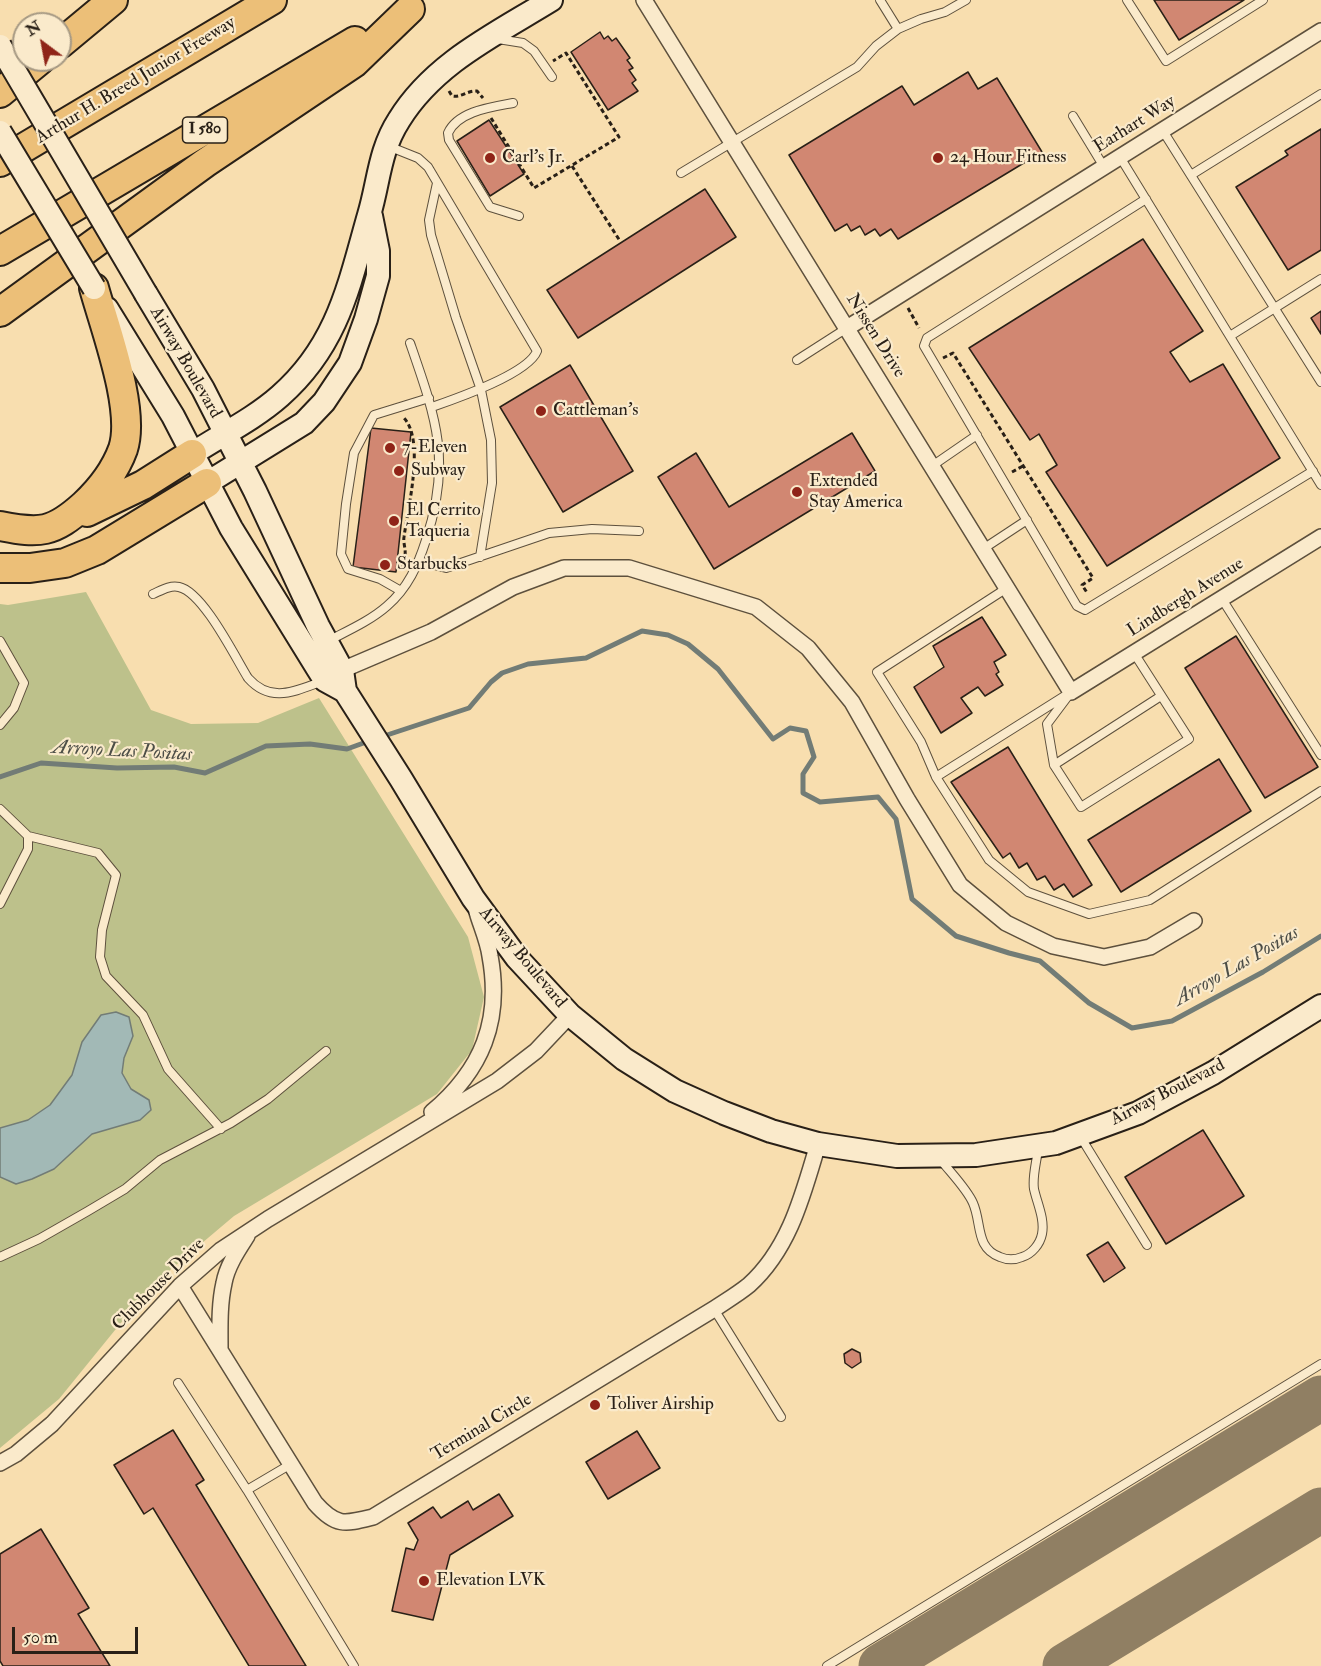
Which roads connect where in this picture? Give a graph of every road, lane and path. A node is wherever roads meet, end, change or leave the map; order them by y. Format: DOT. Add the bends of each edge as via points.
graph roads {
  1 [pos="113,0"];
  2 [pos="272,0"];
  3 [pos="551,0"];
  4 [pos="644,0"];
  5 [pos="880,0"];
  6 [pos="966,0"];
  7 [pos="1127,0"];
  8 [pos="1263,0"];
  9 [pos="417,4"];
  10 [pos="898,29"];
  11 [pos="1321,31"];
  12 [pos="72,34"];
  13 [pos="490,38"];
  14 [pos="0,46"];
  15 [pos="548,53"];
  16 [pos="25,72"];
  17 [pos="552,77"];
  18 [pos="448,89"];
  19 [pos="0,93"];
  20 [pos="1321,94"];
  21 [pos="486,103"];
  22 [pos="513,103"];
  23 [pos="494,116"];
  24 [pos="1073,116"];
  25 [pos="1163,130"];
  26 [pos="0,132"];
  27 [pos="732,142"];
  28 [pos="387,146"];
  29 [pos="1120,157"];
  30 [pos="0,162"];
  31 [pos="572,166"];
  32 [pos="1104,167"];
  33 [pos="681,173"];
  34 [pos="1191,175"];
  35 [pos="437,183"];
  36 [pos="1146,199"];
  37 [pos="370,212"];
  38 [pos="519,216"];
  39 [pos="620,241"];
  40 [pos="0,251"];
  41 [pos="1321,279"];
  42 [pos="94,288"];
  43 [pos="907,307"];
  44 [pos="1274,308"];
  45 [pos="0,312"];
  46 [pos="848,328"];
  47 [pos="1230,336"];
  48 [pos="927,338"];
  49 [pos="410,343"];
  50 [pos="797,360"];
  51 [pos="1321,382"];
  52 [pos="481,390"];
  53 [pos="429,398"];
  54 [pos="432,407"];
  55 [pos="398,412"];
  56 [pos="225,433"];
  57 [pos="977,435"];
  58 [pos="192,454"];
  59 [pos="240,463"];
  60 [pos="932,466"];
  61 [pos="1313,471"];
  62 [pos="207,483"];
  63 [pos="1321,485"];
  64 [pos="1027,520"];
  65 [pos="65,522"];
  66 [pos="0,526"];
  67 [pos="639,531"];
  68 [pos="1321,537"];
  69 [pos="983,549"];
  70 [pos="480,557"];
  71 [pos="419,561"];
  72 [pos="0,568"];
  73 [pos="398,573"];
  74 [pos="1007,588"];
  75 [pos="401,591"];
  76 [pos="153,594"];
  77 [pos="1088,594"];
  78 [pos="1222,598"];
  79 [pos="0,641"];
  80 [pos="327,642"];
  81 [pos="1134,653"];
  82 [pos="337,680"];
  83 [pos="1071,693"];
  84 [pos="1161,696"];
  85 [pos="0,725"];
  86 [pos="1321,755"];
  87 [pos="1054,765"];
  88 [pos="936,777"];
  89 [pos="1321,791"];
  90 [pos="0,809"];
  91 [pos="28,836"];
  92 [pos="473,898"];
  93 [pos="0,904"];
  94 [pos="1194,921"];
  95 [pos="1321,1006"];
  96 [pos="570,1015"];
  97 [pos="326,1051"];
  98 [pos="220,1129"];
  99 [pos="1079,1135"];
  100 [pos="397,1142"];
  101 [pos="818,1144"];
  102 [pos="1039,1146"];
  103 [pos="938,1156"];
  104 [pos="249,1232"];
  105 [pos="1147,1245"];
  106 [pos="0,1257"];
  107 [pos="180,1286"];
  108 [pos="714,1309"];
  109 [pos="220,1350"];
  110 [pos="1321,1364"];
  111 [pos="178,1383"];
  112 [pos="781,1417"];
  113 [pos="0,1463"];
  114 [pos="291,1464"];
  115 [pos="247,1490"];
  116 [pos="354,1666"];
  117 [pos="827,1666"];
  1 -- 12 [label="highway"];
  2 -- 30 [label="highway, Arthur H. Breed Junior Freeway"];
  3 -- 13 [label="main road"];
  4 -- 27 [label="street, Nissen Drive"];
  5 -- 10 [label="lane"];
  6 -- 10 [label="lane"];
  7 -- 8 [label="lane" via="1166,61"];
  9 -- 40 [label="highway, I 580"];
  9 -- 45 [label="highway" via="354,63 205,163"];
  10 -- 27 [label="lane" via="857,67"];
  11 -- 25 [label="street, Earhart Way"];
  13 -- 17 [label="lane" via="523,43 534,51"];
  13 -- 28 [label="main road" via="461,55 425,86 398,121"];
  14 -- 56 [label="main road, Airway Boulevard, bridge" via="203,389"];
  15 -- 31 [label="path" via="553,61 566,52 619,137"];
  16 -- 19 [label="highway"];
  18 -- 21 [label="path" via="457,97 477,91"];
  20 -- 34 [label="lane"];
  22 -- 38 [label="lane" via="465,116 447,133 490,207"];
  23 -- 31 [label="path" via="491,118 534,189"];
  24 -- 32 [label="lane"];
  25 -- 29 [label="street, Earhart Way"];
  25 -- 34 [label="lane"];
  26 -- 42 [label="main road, Airway Boulevard, bridge"];
  27 -- 33 [label="lane"];
  27 -- 46 [label="street, Nissen Drive"];
  28 -- 35 [label="lane" via="418,158"];
  28 -- 37 [label="main road" via="380,161"];
  29 -- 32 [label="street, Earhart Way"];
  29 -- 36 [label="lane"];
  31 -- 39 [label="path"];
  32 -- 46 [label="street, Earhart Way"];
  34 -- 44 [label="lane"];
  35 -- 52 [label="lane" via="429,220 431,235"];
  35 -- 52 [label="lane" via="537,349 533,359"];
  36 -- 47 [label="lane"];
  36 -- 48 [label="lane"];
  37 -- 56 [label="main road" via="341,311 328,337 306,369 280,396"];
  37 -- 59 [label="main road" via="378,251 378,276 350,363 324,402 304,423"];
  41 -- 44 [label="lane"];
  42 -- 58 [label="main road, Airway Boulevard"];
  42 -- 65 [label="highway" via="126,416 123,448 110,477"];
  43 -- 48 [label="path"];
  44 -- 47 [label="lane"];
  44 -- 51 [label="lane"];
  46 -- 50 [label="lane"];
  46 -- 60 [label="street, Nissen Drive"];
  47 -- 61 [label="lane"];
  48 -- 57 [label="lane" via="924,346"];
  48 -- 77 [label="path" via="942,359 953,353 1093,578 1082,585"];
  49 -- 53 [label="lane"];
  52 -- 54 [label="lane"];
  52 -- 70 [label="lane" via="491,440 492,483"];
  53 -- 54 [label="lane"];
  53 -- 75 [label="lane" via="374,415 354,453 346,504 341,554 348,569 380,579"];
  54 -- 71 [label="lane" via="440,452 438,501"];
  55 -- 73 [label="path" via="412,431 414,457 403,541 405,554"];
  56 -- 58 [label="main road"];
  56 -- 59 [label="main road, Airway Boulevard"];
  57 -- 60 [label="lane"];
  57 -- 64 [label="lane"];
  58 -- 62 [label="main road, Airway Boulevard"];
  58 -- 65 [label="highway" via="143,485"];
  59 -- 62 [label="main road"];
  59 -- 80 [label="main road, Airway Boulevard"];
  60 -- 69 [label="street, Nissen Drive"];
  61 -- 63 [label="lane"];
  61 -- 64 [label="lane" via="1085,610 1077,606"];
  62 -- 72 [label="highway" via="98,550 65,563"];
  62 -- 82 [label="main road, Airway Boulevard" via="231,528"];
  64 -- 69 [label="lane"];
  65 -- 66 [label="highway" via="27,531"];
  67 -- 70 [label="lane" via="592,529 549,533"];
  68 -- 78 [label="street, Lindbergh Avenue"];
  69 -- 74 [label="street, Nissen Drive"];
  70 -- 71 [label="lane" via="446,568"];
  71 -- 75 [label="lane"];
  74 -- 83 [label="street, Nissen Drive"];
  74 -- 88 [label="lane" via="877,672 921,742"];
  75 -- 80 [label="lane" via="388,606"];
  76 -- 82 [label="lane" via="171,586 192,593 255,687 280,694"];
  78 -- 81 [label="street, Lindbergh Avenue"];
  78 -- 86 [label="lane"];
  79 -- 85 [label="lane" via="24,683 14,708"];
  80 -- 82 [label="main road, Airway Boulevard"];
  81 -- 83 [label="street, Lindbergh Avenue"];
  81 -- 84 [label="lane"];
  82 -- 92 [label="main road, Airway Boulevard"];
  82 -- 94 [label="street" via="513,586 564,568 629,568 756,607 808,648 852,702 960,885 1006,923 1053,946 1104,957 1150,947"];
  83 -- 87 [label="lane" via="1047,724"];
  83 -- 88 [label="lane"];
  84 -- 87 [label="lane"];
  84 -- 87 [label="lane" via="1189,739 1081,807"];
  88 -- 89 [label="lane" via="988,860 1028,892 1089,914 1150,900"];
  90 -- 91 [label="lane"];
  91 -- 93 [label="lane" via="28,849"];
  91 -- 98 [label="lane" via="98,853 116,875 102,930 100,957 106,976 143,1015 168,1068"];
  92 -- 96 [label="main road, Airway Boulevard" via="517,958"];
  92 -- 100 [label="street, Clubhouse Drive" via="490,955 494,988 491,1024 477,1061 452,1095"];
  95 -- 99 [label="main road, Airway Boulevard" via="1138,1113"];
  96 -- 100 [label="street, Clubhouse Drive" via="536,1051 497,1081"];
  96 -- 101 [label="main road, Airway Boulevard" via="624,1059 675,1091 771,1131"];
  97 -- 98 [label="lane" via="268,1099"];
  98 -- 106 [label="lane" via="160,1160 125,1189 88,1211"];
  99 -- 102 [label="main road, Airway Boulevard"];
  99 -- 105 [label="lane"];
  100 -- 104 [label="street, Clubhouse Drive"];
  101 -- 103 [label="main road, Airway Boulevard" via="897,1156"];
  101 -- 108 [label="street, Terminal Circle" via="799,1207 779,1251 749,1284"];
  102 -- 103 [label="main road, Airway Boulevard"];
  102 -- 103 [label="lane" via="1034,1186 1042,1233 1032,1251 1014,1259 995,1256 981,1241 973,1203"];
  104 -- 107 [label="street, Clubhouse Drive" via="221,1250"];
  104 -- 109 [label="street" via="224,1282"];
  107 -- 109 [label="street, Terminal Circle"];
  107 -- 113 [label="street, Clubhouse Drive" via="52,1424"];
  108 -- 112 [label="lane"];
  108 -- 114 [label="street, Terminal Circle" via="373,1517 346,1524 327,1516"];
  109 -- 114 [label="street, Terminal Circle"];
  110 -- 117 [label="lane"];
  111 -- 115 [label="lane"];
  114 -- 115 [label="lane"];
  115 -- 116 [label="lane"];
}
